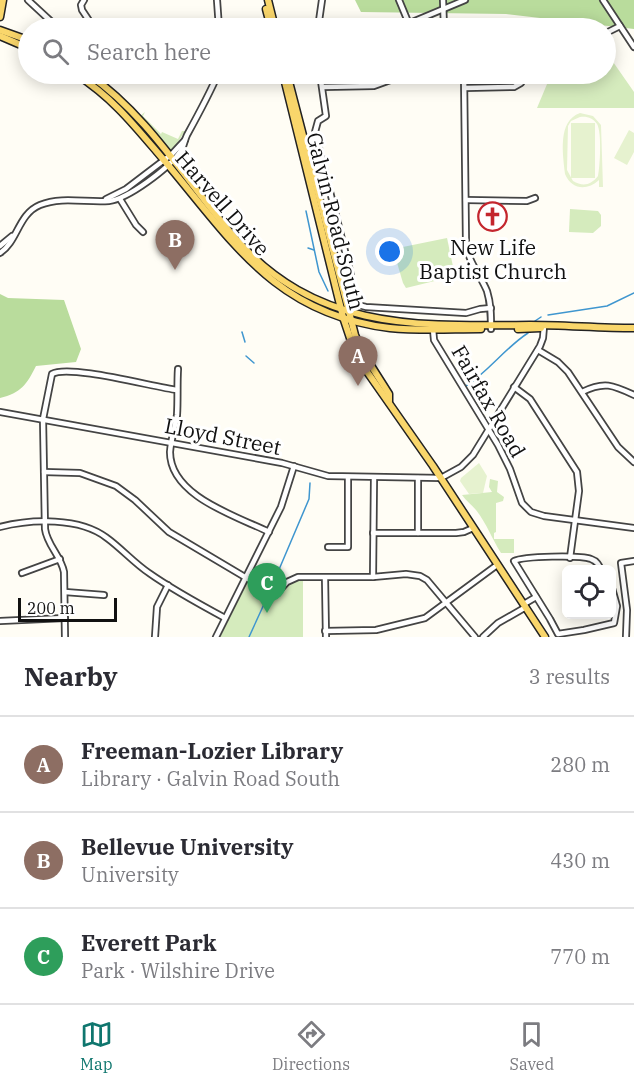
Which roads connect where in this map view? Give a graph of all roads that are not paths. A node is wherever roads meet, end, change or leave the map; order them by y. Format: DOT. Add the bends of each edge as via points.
graph roads {
  1 [pos="3,0"];
  2 [pos="28,0"];
  3 [pos="217,0"];
  4 [pos="266,0"];
  5 [pos="322,0"];
  6 [pos="399,0"];
  7 [pos="442,0"];
  8 [pos="465,0"];
  9 [pos="603,0"];
  10 [pos="82,2"];
  11 [pos="443,10"];
  12 [pos="0,17"];
  13 [pos="47,18"];
  14 [pos="87,18"];
  15 [pos="218,18"];
  16 [pos="270,18"];
  17 [pos="319,18"];
  18 [pos="406,18"];
  19 [pos="424,18"];
  20 [pos="443,18"];
  21 [pos="615,18"];
  22 [pos="616,20"];
  23 [pos="620,26"];
  24 [pos="616,28"];
  25 [pos="0,30"];
  26 [pos="0,36"];
  27 [pos="18,36"];
  28 [pos="18,44"];
  29 [pos="634,47"];
  30 [pos="97,84"];
  31 [pos="213,84"];
  32 [pos="287,84"];
  33 [pos="288,84"];
  34 [pos="322,84"];
  35 [pos="380,84"];
  36 [pos="465,84"];
  37 [pos="519,84"];
  38 [pos="323,87"];
  39 [pos="465,88"];
  40 [pos="168,160"];
  41 [pos="535,198"];
  42 [pos="120,199"];
  43 [pos="466,200"];
  44 [pos="100,201"];
  45 [pos="143,232"];
  46 [pos="14,234"];
  47 [pos="0,246"];
  48 [pos="0,253"];
  49 [pos="337,290"];
  50 [pos="320,303"];
  51 [pos="392,309"];
  52 [pos="491,309"];
  53 [pos="346,315"];
  54 [pos="391,321"];
  55 [pos="369,324"];
  56 [pos="491,327"];
  57 [pos="544,327"];
  58 [pos="634,328"];
  59 [pos="433,329"];
  60 [pos="357,339"];
  61 [pos="538,350"];
  62 [pos="178,369"];
  63 [pos="514,387"];
  64 [pos="177,390"];
  65 [pos="582,392"];
  66 [pos="634,395"];
  67 [pos="389,401"];
  68 [pos="0,412"];
  69 [pos="44,419"];
  70 [pos="488,431"];
  71 [pos="171,442"];
  72 [pos="634,462"];
  73 [pos="294,466"];
  74 [pos="44,472"];
  75 [pos="348,477"];
  76 [pos="374,478"];
  77 [pos="418,478"];
  78 [pos="441,478"];
  79 [pos="575,520"];
  80 [pos="45,523"];
  81 [pos="0,528"];
  82 [pos="473,528"];
  83 [pos="634,528"];
  84 [pos="268,532"];
  85 [pos="373,533"];
  86 [pos="418,533"];
  87 [pos="328,547"];
  88 [pos="570,558"];
  89 [pos="60,559"];
  90 [pos="634,561"];
  91 [pos="498,565"];
  92 [pos="598,565"];
  93 [pos="22,573"];
  94 [pos="245,578"];
  95 [pos="325,578"];
  96 [pos="373,578"];
  97 [pos="168,585"];
  98 [pos="65,592"];
  99 [pos="104,595"];
  100 [pos="536,597"];
  101 [pos="446,602"];
  102 [pos="525,606"];
  103 [pos="65,618"];
  104 [pos="225,618"];
  105 [pos="615,619"];
  106 [pos="0,621"];
  107 [pos="326,634"];
  108 [pos="65,637"];
  109 [pos="155,637"];
  110 [pos="216,637"];
  111 [pos="476,637"];
  112 [pos="483,637"];
  113 [pos="545,637"];
  114 [pos="626,637"];
  1 -- 12 [label="main road"];
  2 -- 13 [label="street"];
  3 -- 15 [label="street"];
  4 -- 16 [label="main road"];
  5 -- 17 [label="street"];
  6 -- 18 [label="street"];
  7 -- 11 [label="street"];
  8 -- 11 [label="street"];
  9 -- 21 [label="street"];
  10 -- 14 [label="street"];
  11 -- 19 [label="street"];
  11 -- 20 [label="street"];
  22 -- 23 [label="street"];
  23 -- 24 [label="street"];
  23 -- 29 [label="street"];
  25 -- 27 [label="main road"];
  26 -- 28 [label="main road"];
  30 -- 40 [label="main road, Harvell Drive"];
  31 -- 40 [label="street" via="180,152"];
  32 -- 49 [label="main road, Galvin Road South"];
  33 -- 53 [label="main road, Galvin Road South"];
  34 -- 38 [label="street"];
  35 -- 38 [label="street"];
  36 -- 39 [label="street"];
  37 -- 39 [label="street"];
  38 -- 51 [label="street" via="327,116 318,121 315,132 351,274 352,295 360,306"];
  39 -- 43 [label="street"];
  40 -- 42 [label="street" via="134,192"];
  40 -- 44 [label="street" via="126,189"];
  40 -- 50 [label="main road, Harvell Drive" via="246,250 277,277"];
  40 -- 53 [label="main road, Harvell Drive" via="254,266 306,302"];
  41 -- 43 [label="street"];
  42 -- 44 [label="street"];
  42 -- 45 [label="street"];
  43 -- 52 [label="street" via="468,253"];
  44 -- 46 [label="street" via="38,205"];
  46 -- 47 [label="street"];
  46 -- 48 [label="street"];
  49 -- 50 [label="main road" via="333,301"];
  49 -- 53 [label="main road, Galvin Road South"];
  50 -- 53 [label="main road, Harvell Drive"];
  51 -- 52 [label="street" via="466,313"];
  51 -- 54 [label="street"];
  52 -- 56 [label="street"];
  53 -- 54 [label="main road, Harvell Drive"];
  53 -- 55 [label="main road, Harvell Drive"];
  53 -- 60 [label="main road, Galvin Road South"];
  53 -- 67 [label="main road, Galvin Road South" via="359,360"];
  54 -- 56 [label="main road, Harvell Drive"];
  55 -- 59 [label="main road, Harvell Drive"];
  55 -- 60 [label="main road" via="358,328"];
  56 -- 57 [label="main road, Harvell Drive"];
  56 -- 59 [label="main road, Harvell Drive"];
  57 -- 58 [label="main road, Harvell Drive"];
  57 -- 61 [label="street"];
  59 -- 70 [label="street, Fairfax Road" via="434,340"];
  60 -- 67 [label="main road, Galvin Road South"];
  61 -- 63 [label="street"];
  61 -- 65 [label="street" via="564,367"];
  62 -- 64 [label="street"];
  63 -- 70 [label="street"];
  63 -- 79 [label="street" via="530,399 574,467 580,487"];
  64 -- 69 [label="street" via="78,372 53,372"];
  64 -- 71 [label="street"];
  65 -- 66 [label="street" via="604,385"];
  65 -- 72 [label="street" via="618,447"];
  67 -- 78 [label="main road, Galvin Road South"];
  68 -- 69 [label="street, Lloyd Street"];
  69 -- 71 [label="street, Lloyd Street"];
  69 -- 74 [label="street"];
  70 -- 78 [label="street" via="469,460"];
  70 -- 79 [label="street, Fairfax Road" via="526,508 535,514"];
  71 -- 73 [label="street, Lloyd Street"];
  71 -- 84 [label="street" via="174,471 185,486 212,506"];
  73 -- 75 [label="street, Lloyd Street" via="321,475"];
  73 -- 84 [label="street"];
  74 -- 80 [label="street"];
  74 -- 94 [label="street" via="80,473 116,486 169,532"];
  75 -- 76 [label="street, Lloyd Street"];
  75 -- 87 [label="street" via="348,547"];
  76 -- 77 [label="street, Lloyd Street"];
  76 -- 85 [label="street"];
  77 -- 78 [label="street, Lloyd Street"];
  77 -- 86 [label="street"];
  78 -- 82 [label="main road, Galvin Road South"];
  79 -- 83 [label="street, Fairfax Road"];
  79 -- 88 [label="street"];
  80 -- 81 [label="street"];
  80 -- 89 [label="street" via="47,538"];
  80 -- 97 [label="street" via="76,524 96,531"];
  82 -- 86 [label="street" via="461,533"];
  82 -- 91 [label="main road, Galvin Road South"];
  84 -- 94 [label="street"];
  85 -- 86 [label="street"];
  85 -- 96 [label="street"];
  88 -- 92 [label="street" via="592,559"];
  88 -- 100 [label="street" via="514,561"];
  89 -- 93 [label="street"];
  89 -- 98 [label="street"];
  90 -- 114 [label="street" via="621,563"];
  91 -- 101 [label="street"];
  91 -- 102 [label="main road, Galvin Road South"];
  94 -- 95 [label="street" via="275,595 292,579"];
  94 -- 104 [label="street"];
  95 -- 96 [label="street"];
  95 -- 107 [label="street"];
  96 -- 101 [label="street" via="406,573 420,576"];
  97 -- 104 [label="street"];
  97 -- 109 [label="street" via="157,607"];
  98 -- 99 [label="street"];
  98 -- 103 [label="street"];
  100 -- 102 [label="street"];
  100 -- 105 [label="street" via="555,632 562,634 614,623"];
  101 -- 107 [label="street" via="425,618 365,631"];
  101 -- 111 [label="street"];
  102 -- 112 [label="street"];
  102 -- 113 [label="main road, Galvin Road South"];
  103 -- 106 [label="street"];
  103 -- 108 [label="street"];
  104 -- 110 [label="street"];
}
